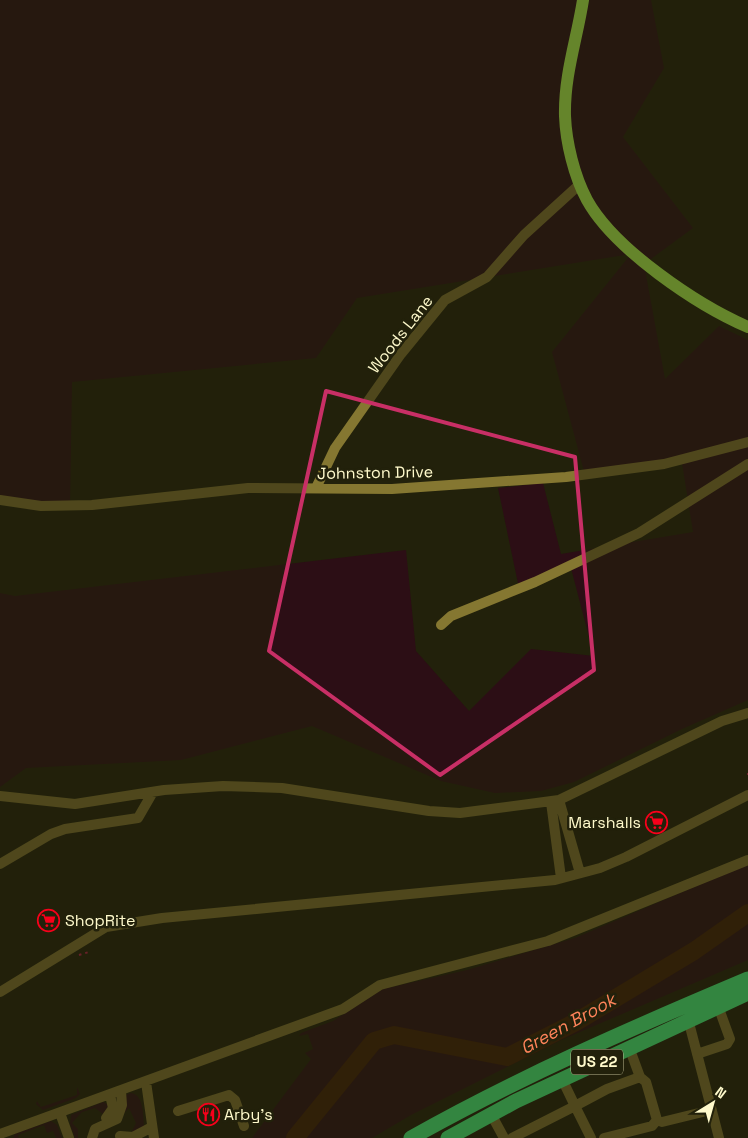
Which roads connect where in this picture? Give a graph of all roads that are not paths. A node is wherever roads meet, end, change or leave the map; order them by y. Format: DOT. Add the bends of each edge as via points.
graph roads {
  1 [pos="583,0"];
  2 [pos="580,184"];
  3 [pos="748,328"];
  4 [pos="748,442"];
  5 [pos="748,464"];
  6 [pos="316,488"];
  7 [pos="0,500"];
  8 [pos="441,625"];
  9 [pos="748,713"];
  10 [pos="153,792"];
  11 [pos="748,795"];
  12 [pos="0,796"];
  13 [pos="555,801"];
  14 [pos="748,860"];
  15 [pos="0,864"];
  16 [pos="580,873"];
  17 [pos="561,878"];
  18 [pos="748,979"];
  19 [pos="0,992"];
  20 [pos="748,993"];
  21 [pos="718,1006"];
  22 [pos="688,1019"];
  23 [pos="629,1047"];
  24 [pos="697,1054"];
  25 [pos="640,1077"];
  26 [pos="562,1079"];
  27 [pos="146,1082"];
  28 [pos="121,1091"];
  29 [pos="110,1095"];
  30 [pos="574,1106"];
  31 [pos="178,1110"];
  32 [pos="711,1110"];
  33 [pos="60,1113"];
  34 [pos="492,1114"];
  35 [pos="110,1120"];
  36 [pos="662,1122"];
  37 [pos="244,1126"];
  38 [pos="153,1133"];
  39 [pos="6,1135"];
  40 [pos="120,1136"];
  41 [pos="455,1136"];
  42 [pos="69,1138"];
  43 [pos="92,1138"];
  44 [pos="411,1138"];
  45 [pos="504,1138"];
  46 [pos="512,1138"];
  47 [pos="591,1138"];
  48 [pos="604,1138"];
  49 [pos="719,1138"];
  1 -- 2 [label="main road" via="567,71 565,117"];
  2 -- 3 [label="main road" via="602,220 640,258 695,299"];
  2 -- 6 [label="street, Woods Lane" via="524,235 487,277 445,300 401,354 335,448"];
  4 -- 6 [label="street, Johnston Drive" via="664,464 566,477 392,489"];
  5 -- 8 [label="street" via="638,533 535,582 451,616"];
  6 -- 7 [label="street, Johnston Drive" via="248,488 92,505 42,506"];
  9 -- 13 [label="street" via="722,721"];
  10 -- 12 [label="street" via="75,804"];
  10 -- 13 [label="street" via="223,786 282,788 460,813"];
  10 -- 15 [label="street" via="138,818 65,829"];
  11 -- 16 [label="street" via="634,853"];
  13 -- 16 [label="street"];
  13 -- 17 [label="street"];
  14 -- 27 [label="street" via="565,935 380,986 343,1009"];
  16 -- 17 [label="street"];
  17 -- 19 [label="street" via="106,927"];
  18 -- 44 [label="highway, US 22" via="685,1004 504,1089"];
  20 -- 21 [label="highway, US 22"];
  21 -- 22 [label="highway, US 22"];
  21 -- 24 [label="street" via="730,1039 727,1044"];
  22 -- 23 [label="highway, US 22"];
  22 -- 24 [label="street"];
  23 -- 25 [label="street"];
  23 -- 26 [label="highway, US 22"];
  24 -- 32 [label="street"];
  25 -- 30 [label="street"];
  25 -- 48 [label="street" via="646,1082 656,1120 652,1126"];
  26 -- 30 [label="street"];
  26 -- 34 [label="highway, US 22"];
  27 -- 28 [label="street"];
  27 -- 38 [label="street"];
  28 -- 29 [label="street"];
  28 -- 35 [label="street" via="122,1105"];
  29 -- 33 [label="street"];
  29 -- 35 [label="street" via="113,1108"];
  30 -- 46 [label="street"];
  30 -- 47 [label="street"];
  31 -- 37 [label="street" via="232,1095"];
  32 -- 36 [label="street"];
  32 -- 49 [label="street"];
  33 -- 39 [label="street"];
  33 -- 42 [label="street"];
  34 -- 41 [label="highway, US 22"];
  34 -- 45 [label="street"];
  35 -- 43 [label="street" via="97,1128"];
  38 -- 40 [label="street"];
}
